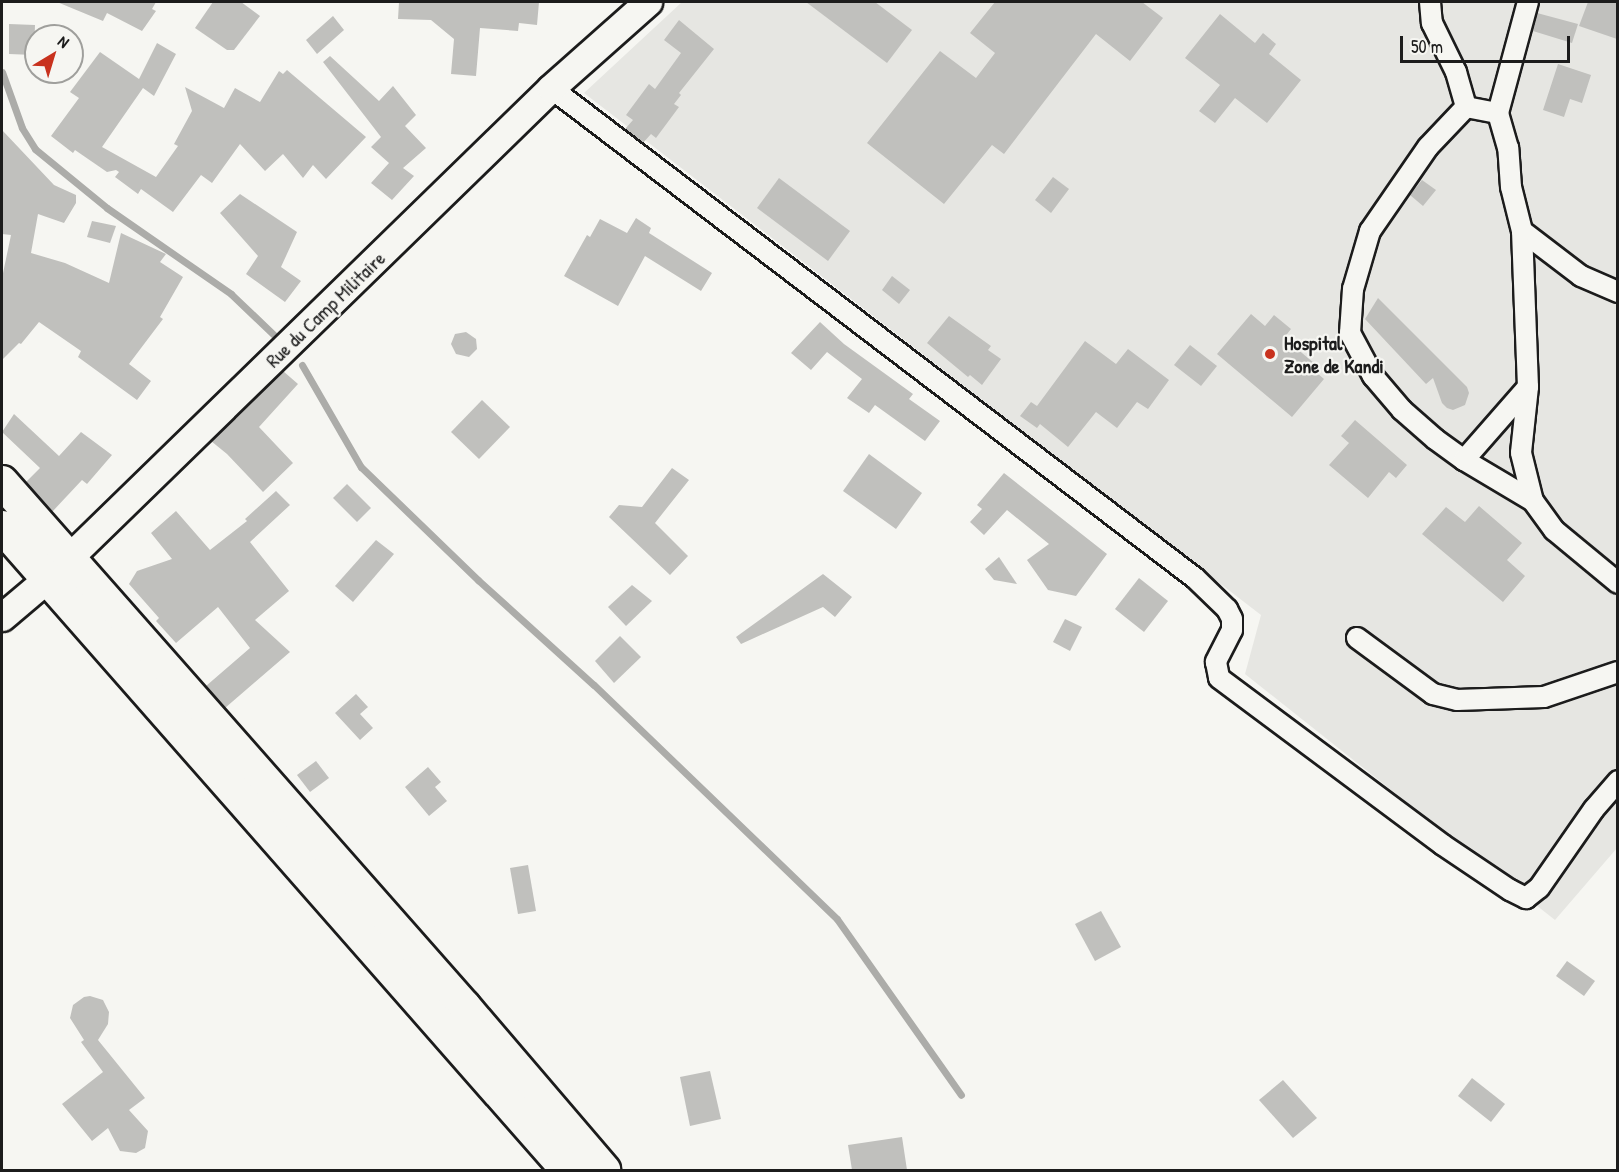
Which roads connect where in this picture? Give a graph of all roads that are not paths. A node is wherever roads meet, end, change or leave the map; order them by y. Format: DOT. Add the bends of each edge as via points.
graph roads {
  1 [pos="648,2"];
  2 [pos="1430,2"];
  3 [pos="1528,2"];
  4 [pos="551,88"];
  5 [pos="1466,107"];
  6 [pos="1498,113"];
  7 [pos="1522,231"];
  8 [pos="1617,292"];
  9 [pos="1528,387"];
  10 [pos="1464,460"];
  11 [pos="2,482"];
  12 [pos="1533,501"];
  13 [pos="2,526"];
  14 [pos="58,569"];
  15 [pos="1617,583"];
  16 [pos="2,617"];
  17 [pos="1357,638"];
  18 [pos="1617,672"];
  19 [pos="1617,781"];
  20 [pos="567,1170"];
  21 [pos="604,1170"];
  1 -- 4 [label="street, Rue du Camp Militaire"];
  2 -- 5 [label="street" via="1432,22 1456,72"];
  3 -- 6 [label="street"];
  4 -- 14 [label="street, Rue du Camp Militaire"];
  4 -- 19 [label="street" via="1196,578 1227,609 1232,620 1232,630 1216,662 1219,678 1443,845 1510,890 1526,898 1539,888"];
  5 -- 6 [label="street"];
  5 -- 10 [label="street" via="1428,147 1370,231 1353,289 1350,333 1373,376 1402,410"];
  6 -- 7 [label="street"];
  7 -- 8 [label="street" via="1581,276"];
  7 -- 9 [label="street"];
  9 -- 10 [label="street"];
  9 -- 12 [label="street" via="1521,453"];
  10 -- 12 [label="street"];
  11 -- 14 [label="main road"];
  12 -- 15 [label="street" via="1554,530"];
  13 -- 14 [label="main road"];
  14 -- 16 [label="street, Rue du Camp Militaire"];
  14 -- 20 [label="main road"];
  14 -- 21 [label="main road" via="464,1006"];
  17 -- 18 [label="street" via="1433,694 1457,699 1544,697"];
}
